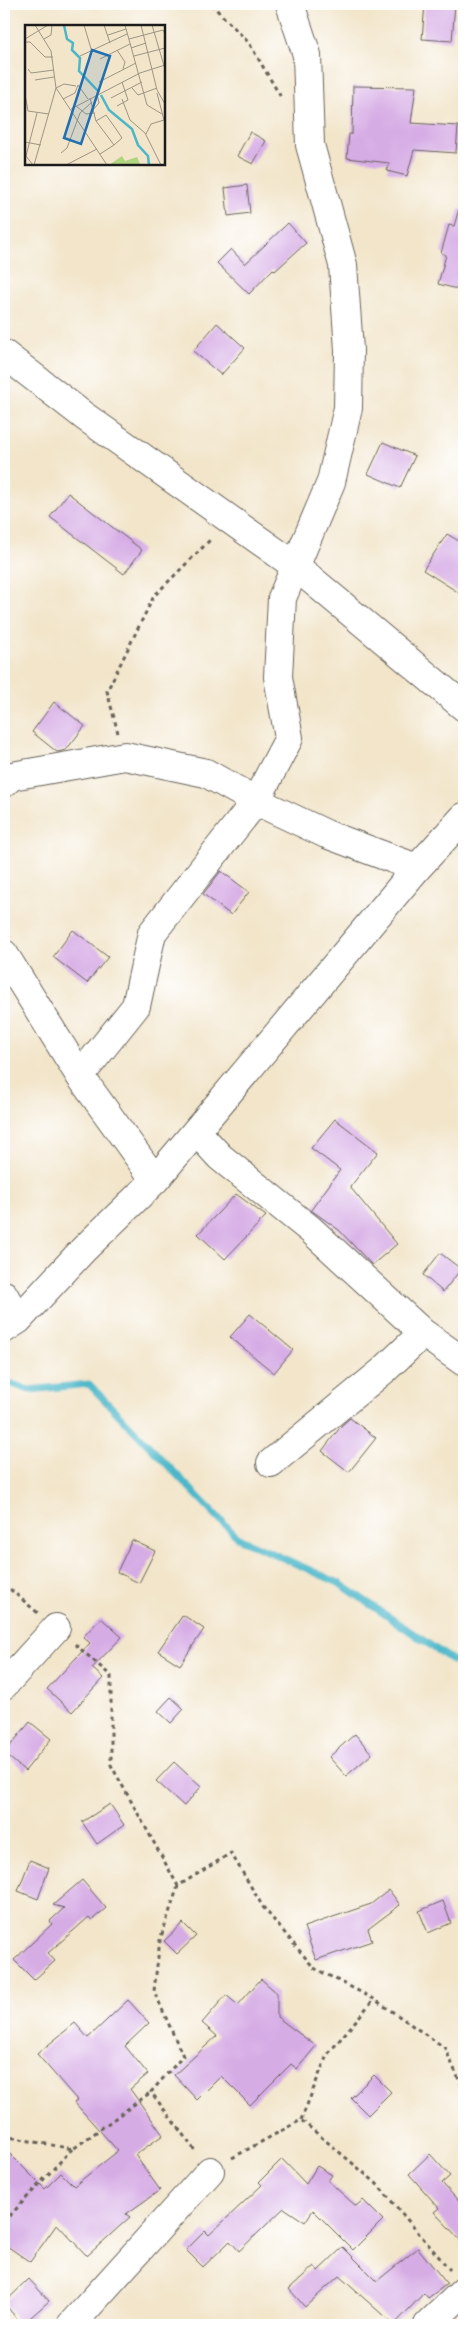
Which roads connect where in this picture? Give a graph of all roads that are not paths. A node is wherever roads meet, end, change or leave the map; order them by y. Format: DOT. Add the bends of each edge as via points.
graph roads {
  1 [pos="290,4"];
  2 [pos="4,354"];
  3 [pos="294,565"];
  4 [pos="464,707"];
  5 [pos="4,783"];
  6 [pos="256,800"];
  7 [pos="464,817"];
  8 [pos="417,868"];
  9 [pos="4,954"];
  10 [pos="80,1076"];
  11 [pos="196,1131"];
  12 [pos="155,1180"];
  13 [pos="4,1295"];
  14 [pos="11,1324"];
  15 [pos="423,1333"];
  16 [pos="464,1362"];
  17 [pos="271,1463"];
  18 [pos="56,1628"];
  19 [pos="4,1685"];
  20 [pos="210,2171"];
  21 [pos="458,2281"];
  22 [pos="71,2325"];
  23 [pos="428,2325"];
  1 -- 3 [label="street" via="307,55 310,145 343,265 349,350 348,408 330,482"];
  2 -- 3 [label="street" via="84,416"];
  3 -- 4 [label="street"];
  3 -- 6 [label="street" via="282,598 278,677 290,738"];
  5 -- 6 [label="street" via="12,776 125,756 206,773"];
  6 -- 8 [label="street" via="326,834"];
  6 -- 10 [label="street" via="152,933 136,1006"];
  7 -- 8 [label="street"];
  8 -- 11 [label="street"];
  9 -- 10 [label="street"];
  10 -- 12 [label="street"];
  11 -- 12 [label="street"];
  11 -- 15 [label="street" via="220,1157 311,1230"];
  12 -- 14 [label="street"];
  13 -- 14 [label="street"];
  15 -- 16 [label="street"];
  15 -- 17 [label="street" via="384,1370"];
  18 -- 19 [label="street"];
  20 -- 22 [label="street"];
  21 -- 23 [label="street"];
}
